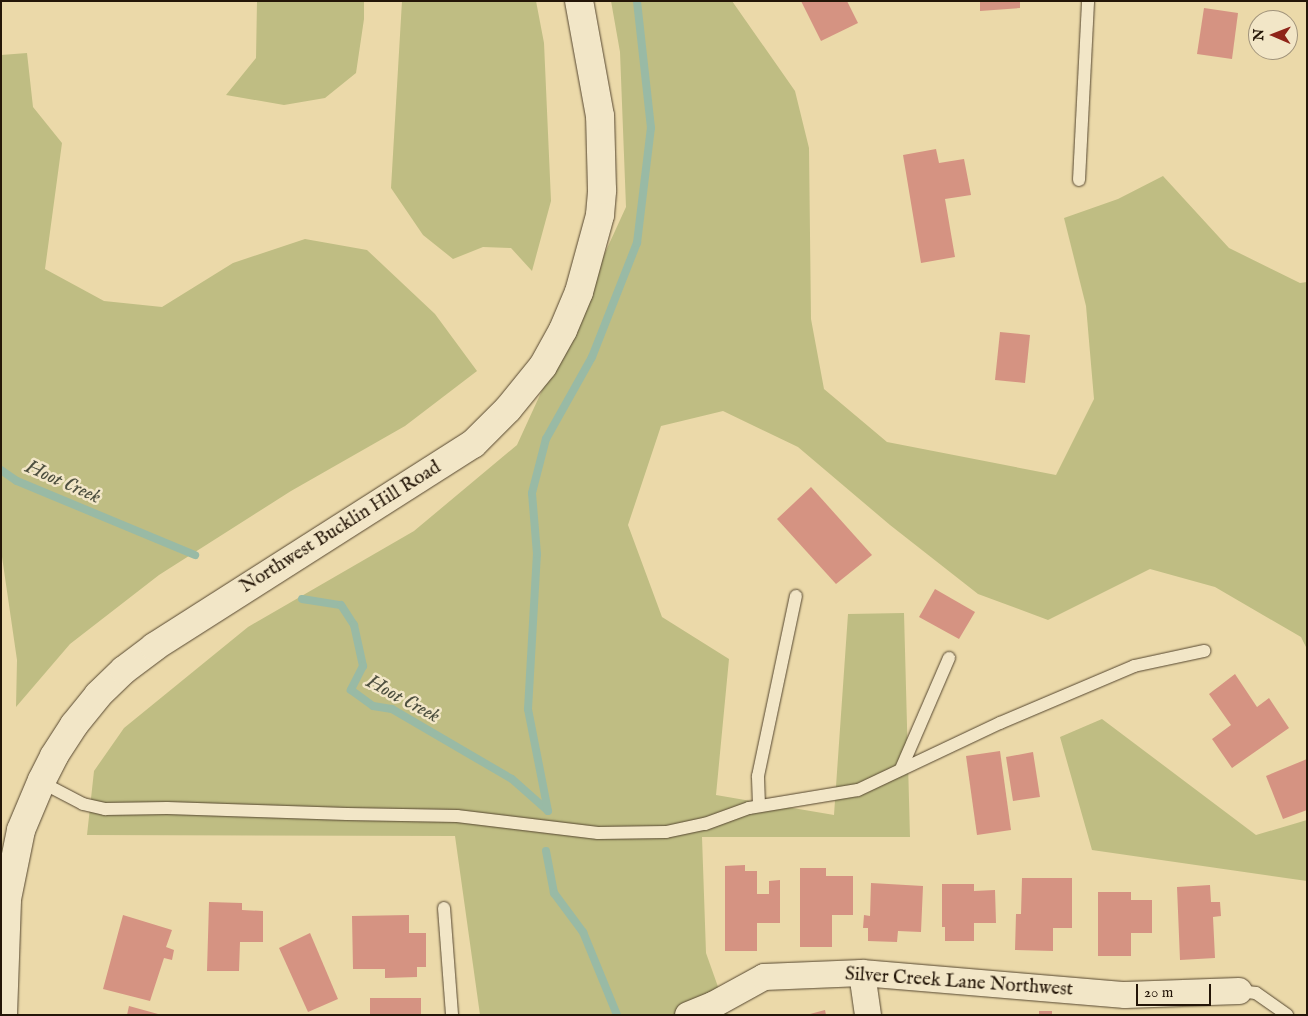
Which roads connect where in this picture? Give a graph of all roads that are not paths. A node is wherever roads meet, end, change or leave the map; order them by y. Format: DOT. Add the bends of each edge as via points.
graph roads {
  1 [pos="579,1"];
  2 [pos="1088,1"];
  3 [pos="1079,180"];
  4 [pos="796,596"];
  5 [pos="1204,651"];
  6 [pos="949,658"];
  7 [pos="901,769"];
  8 [pos="41,782"];
  9 [pos="759,806"];
  10 [pos="444,908"];
  11 [pos="862,973"];
  12 [pos="1240,991"];
  13 [pos="1125,1005"];
  14 [pos="3,1015"];
  15 [pos="452,1015"];
  16 [pos="688,1015"];
  17 [pos="868,1015"];
  18 [pos="1287,1015"];
  1 -- 8 [label="main road, Northwest Bucklin Hill Road" via="600,116 602,198 591,255 579,292 543,366 508,409 473,444 154,647 124,670 74,725"];
  2 -- 3 [label="lane"];
  4 -- 9 [label="lane" via="758,776"];
  5 -- 7 [label="lane" via="1134,666"];
  6 -- 7 [label="lane"];
  7 -- 9 [label="lane" via="858,790"];
  8 -- 9 [label="lane" via="83,804 105,809 457,816 598,833 666,832 705,824"];
  8 -- 14 [label="main road, Northwest Bucklin Hill Road" via="21,830 11,873 5,934"];
  10 -- 15 [label="lane"];
  11 -- 13 [label="street, Silver Creek Lane Northwest"];
  11 -- 16 [label="street, Silver Creek Lane Northwest" via="764,977"];
  11 -- 17 [label="street"];
  12 -- 13 [label="street, Silver Creek Lane Northwest"];
  12 -- 18 [label="lane" via="1256,993"];
}
